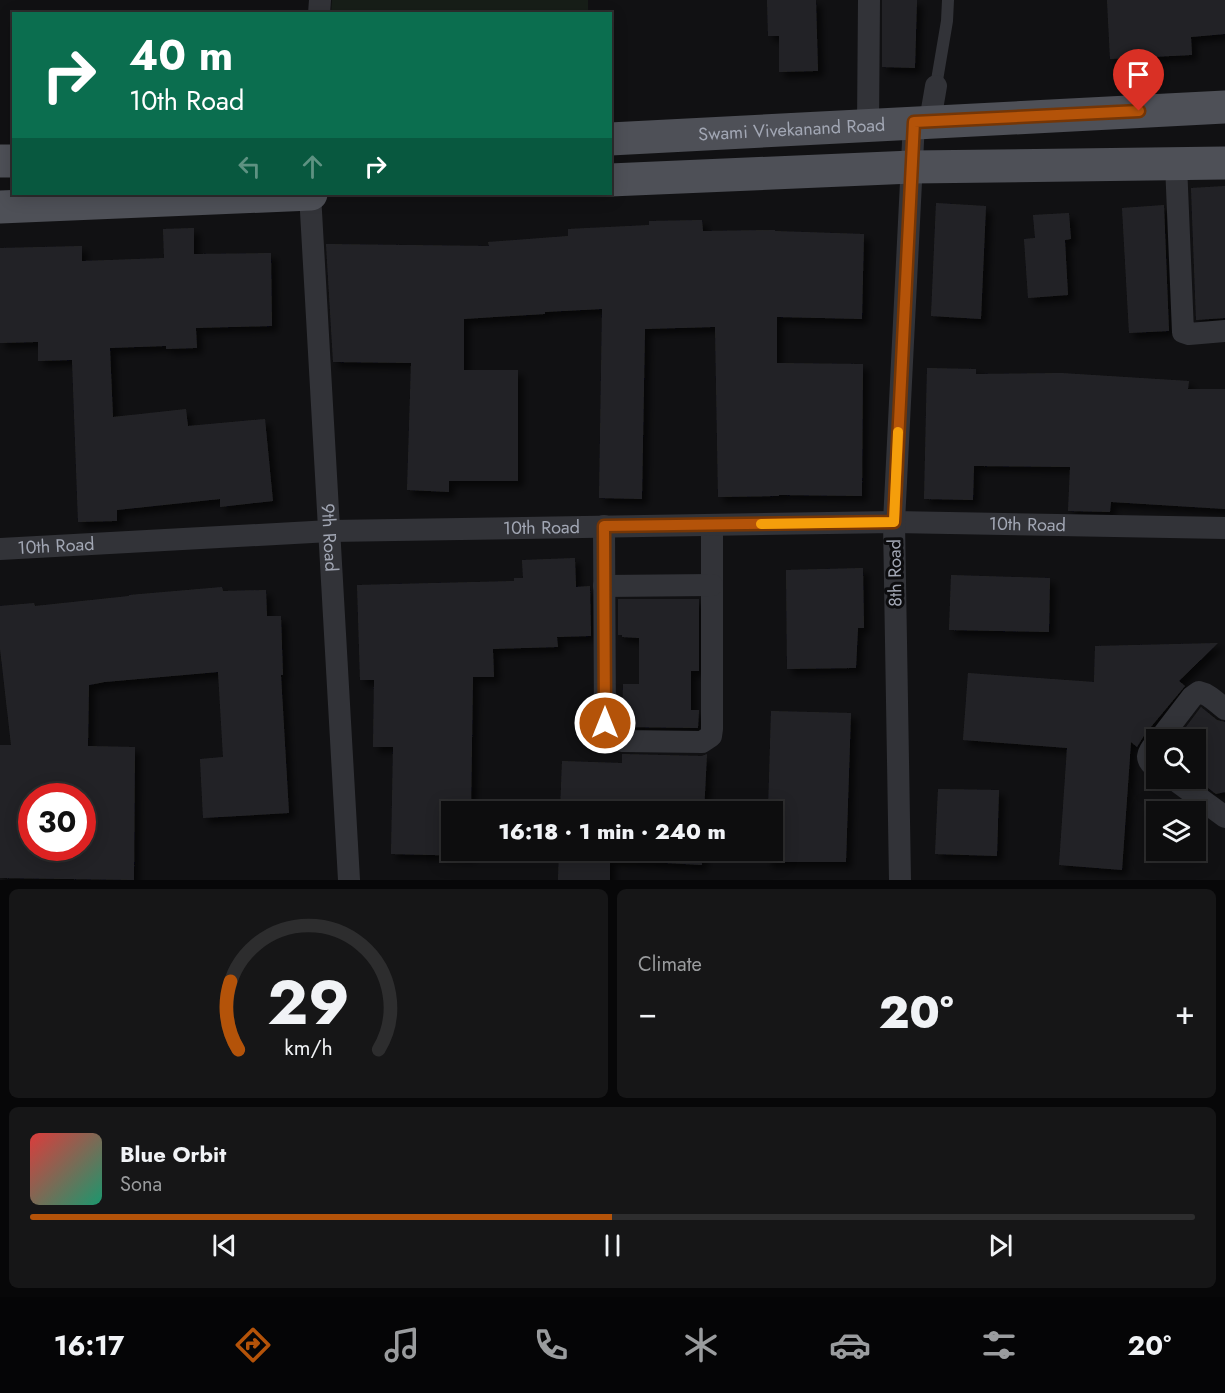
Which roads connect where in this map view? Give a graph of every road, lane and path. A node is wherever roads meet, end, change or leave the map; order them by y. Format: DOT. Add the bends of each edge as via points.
graph roads {
  1 [pos="869,0"];
  2 [pos="948,0"];
  3 [pos="936,86"];
  4 [pos="1225,106"];
  5 [pos="1032,116"];
  6 [pos="922,122"];
  7 [pos="868,125"];
  8 [pos="612,139"];
  9 [pos="1225,163"];
  10 [pos="1176,164"];
  11 [pos="1036,165"];
  12 [pos="912,166"];
  13 [pos="612,180"];
  14 [pos="287,195"];
  15 [pos="311,195"];
  16 [pos="0,207"];
  17 [pos="1225,331"];
  18 [pos="894,522"];
  19 [pos="712,525"];
  20 [pos="604,526"];
  21 [pos="1225,528"];
  22 [pos="330,531"];
  23 [pos="0,549"];
  24 [pos="712,585"];
  25 [pos="604,586"];
  26 [pos="1225,709"];
  27 [pos="1167,729"];
  28 [pos="1187,789"];
  29 [pos="1225,817"];
  30 [pos="349,880"];
  31 [pos="900,880"];
  1 -- 7 [label="street"];
  2 -- 3 [label="lane"];
  3 -- 6 [label="street, 8th Road"];
  4 -- 5 [label="main road, Swami Vivekanand Road"];
  5 -- 6 [label="main road, Swami Vivekanand Road"];
  5 -- 11 [label="main road"];
  6 -- 7 [label="main road, Swami Vivekanand Road"];
  6 -- 12 [label="street, 8th Road"];
  7 -- 8 [label="main road, Swami Vivekanand Road"];
  9 -- 10 [label="main road"];
  10 -- 11 [label="main road"];
  10 -- 17 [label="street" via="1183,332"];
  11 -- 12 [label="main road"];
  12 -- 13 [label="main road"];
  12 -- 18 [label="street, 8th Road"];
  14 -- 16 [label="main road"];
  15 -- 22 [label="street, 9th Road"];
  18 -- 19 [label="street, 10th Road"];
  18 -- 21 [label="street, 10th Road"];
  18 -- 31 [label="street, 8th Road"];
  19 -- 20 [label="street, 10th Road"];
  19 -- 24 [label="street"];
  20 -- 22 [label="street, 10th Road"];
  20 -- 25 [label="street"];
  22 -- 23 [label="street, 10th Road"];
  22 -- 30 [label="street, 9th Road"];
  24 -- 25 [label="street"];
  24 -- 25 [label="street" via="712,729 711,736 702,742 623,741 608,734"];
  26 -- 27 [label="street" via="1199,693"];
  28 -- 29 [label="street"];
}
